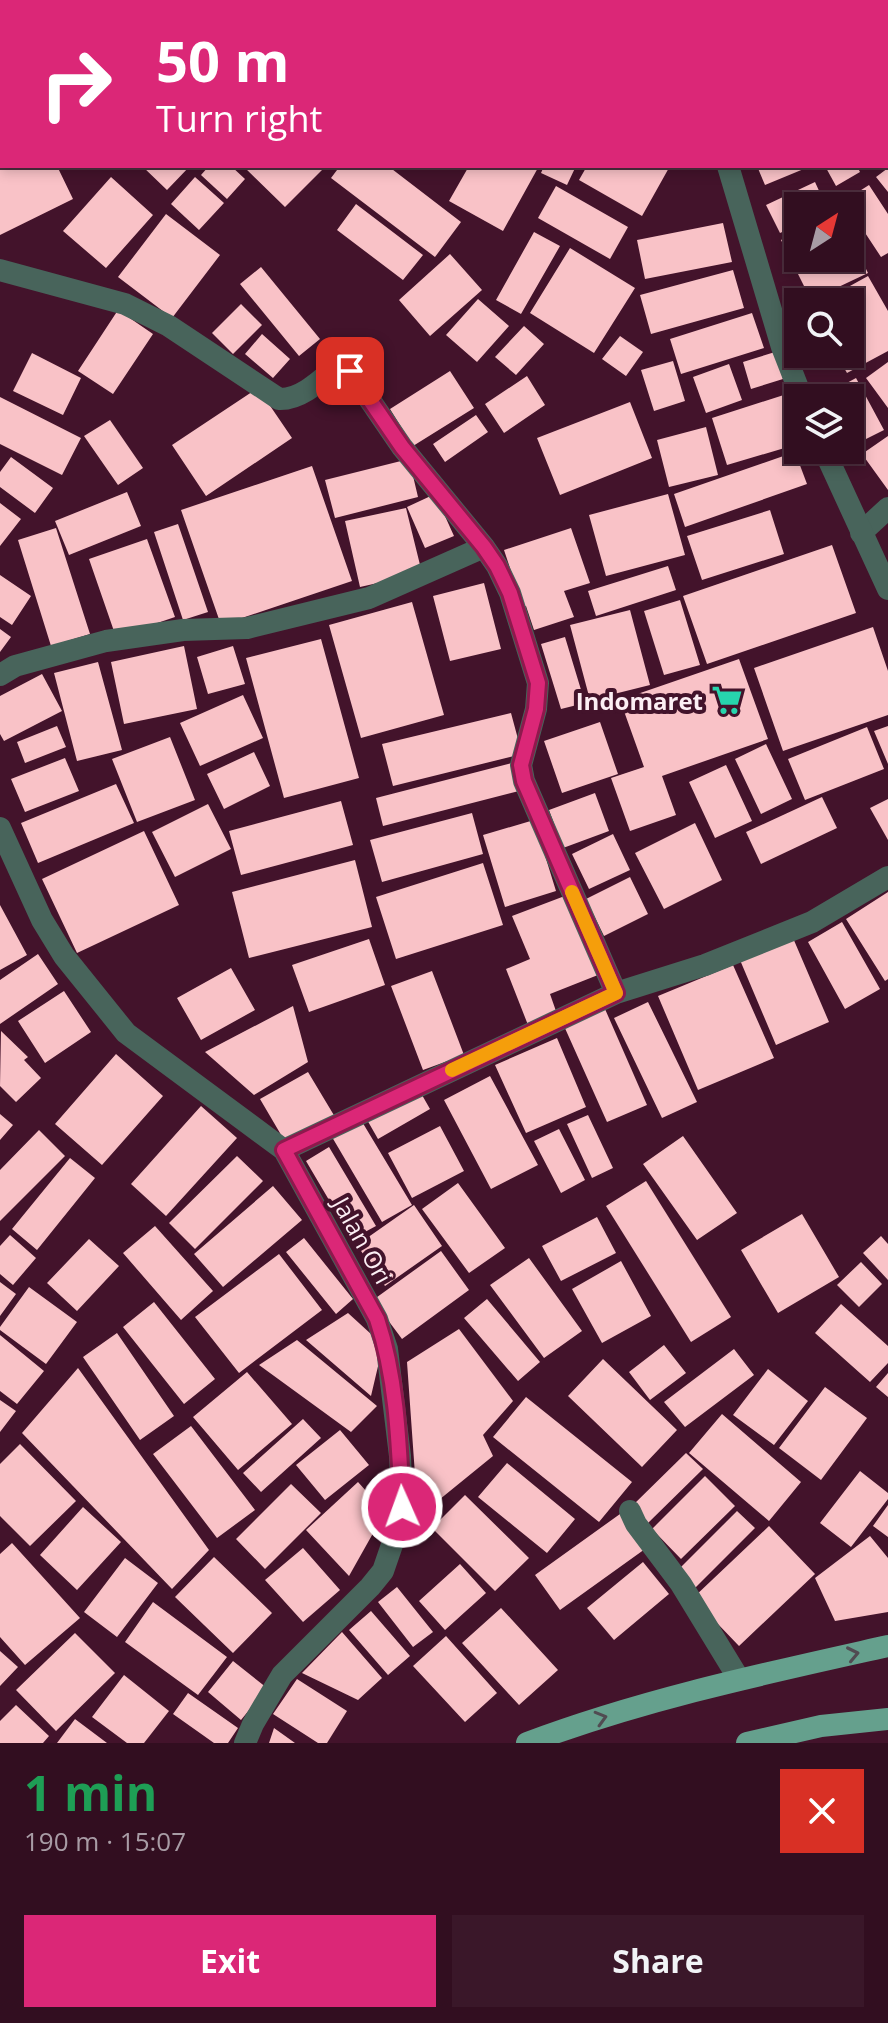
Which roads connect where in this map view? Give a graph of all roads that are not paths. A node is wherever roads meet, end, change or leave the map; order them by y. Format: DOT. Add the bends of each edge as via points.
graph roads {
  1 [pos="729,168"];
  2 [pos="0,270"];
  3 [pos="797,384"];
  4 [pos="830,464"];
  5 [pos="888,508"];
  6 [pos="861,533"];
  7 [pos="484,547"];
  8 [pos="888,589"];
  9 [pos="0,675"];
  10 [pos="0,828"];
  11 [pos="888,877"];
  12 [pos="616,993"];
  13 [pos="284,1150"];
  14 [pos="630,1511"];
  15 [pos="888,1646"];
  16 [pos="739,1679"];
  17 [pos="888,1719"];
  18 [pos="245,1743"];
  19 [pos="527,1743"];
  20 [pos="747,1743"];
  1 -- 3 [label="street"];
  2 -- 7 [label="street" via="125,304 169,326 279,399 289,399 335,368 350,371 402,447"];
  4 -- 6 [label="street"];
  5 -- 6 [label="street"];
  6 -- 8 [label="street"];
  7 -- 9 [label="street" via="369,598 247,628 106,641"];
  7 -- 12 [label="street" via="510,593 538,683 521,765 524,781"];
  10 -- 13 [label="street, Jalan Ori" via="64,956 126,1033"];
  11 -- 12 [label="street" via="812,922 759,945"];
  12 -- 13 [label="street"];
  13 -- 18 [label="street, Jalan Ori" via="377,1319 387,1349 402,1507 383,1571 282,1675"];
  14 -- 16 [label="street"];
  16 -- 15 [label="main road, one-way"];
  19 -- 16 [label="main road, one-way"];
  17 -- 20 [label="main road" via="821,1726"];
}
